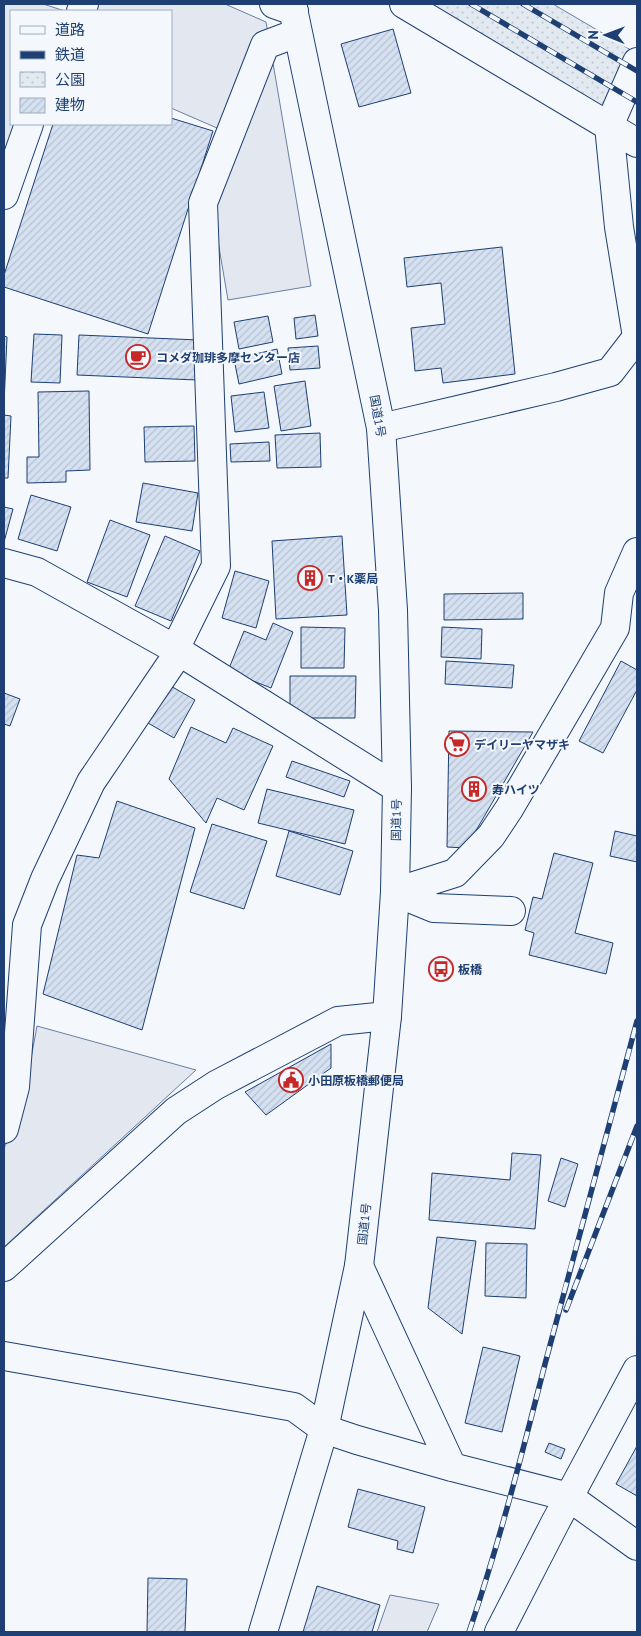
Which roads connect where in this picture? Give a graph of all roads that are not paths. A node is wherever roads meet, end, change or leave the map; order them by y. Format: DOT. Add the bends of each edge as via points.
graph roads {
  1 [pos="404,4"];
  2 [pos="289,13"];
  3 [pos="637,62"];
  4 [pos="28,125"];
  5 [pos="608,126"];
  6 [pos="637,143"];
  7 [pos="4,195"];
  8 [pos="381,428"];
  9 [pos="637,552"];
  10 [pos="4,563"];
  11 [pos="177,651"];
  12 [pos="397,788"];
  13 [pos="395,892"];
  14 [pos="510,911"];
  15 [pos="387,1016"];
  16 [pos="4,1129"];
  17 [pos="359,1266"];
  18 [pos="4,1267"];
  19 [pos="4,1356"];
  20 [pos="637,1370"];
  21 [pos="324,1429"];
  22 [pos="452,1467"];
  23 [pos="569,1497"];
  24 [pos="637,1546"];
  25 [pos="263,1632"];
  26 [pos="499,1632"];
  1 -- 5 [label="main road"];
  2 -- 8 [label="main road, 国道1号"];
  2 -- 11 [label="main road" via="266,45 203,203 216,566"];
  3 -- 5 [label="main road"];
  4 -- 7 [label="main road"];
  5 -- 6 [label="main road"];
  5 -- 8 [label="main road" via="619,227 637,337 610,372 556,388"];
  8 -- 12 [label="main road, 国道1号" via="392,610"];
  9 -- 13 [label="main road" via="619,593 615,628 491,836 455,873"];
  10 -- 11 [label="main road" via="37,572"];
  11 -- 12 [label="main road"];
  11 -- 16 [label="main road" via="90,782 44,879 27,925 15,1087"];
  12 -- 13 [label="main road, 国道1号"];
  13 -- 14 [label="main road" via="434,908"];
  13 -- 15 [label="main road, 国道1号"];
  15 -- 17 [label="main road, 国道1号"];
  15 -- 18 [label="main road" via="338,1021 216,1085 176,1111"];
  17 -- 21 [label="main road, 国道1号"];
  17 -- 22 [label="main road"];
  19 -- 21 [label="main road" via="294,1407"];
  20 -- 23 [label="main road"];
  21 -- 22 [label="main road"];
  21 -- 25 [label="main road, 国道1号"];
  22 -- 23 [label="main road"];
  23 -- 24 [label="main road"];
  23 -- 26 [label="main road"];
}
